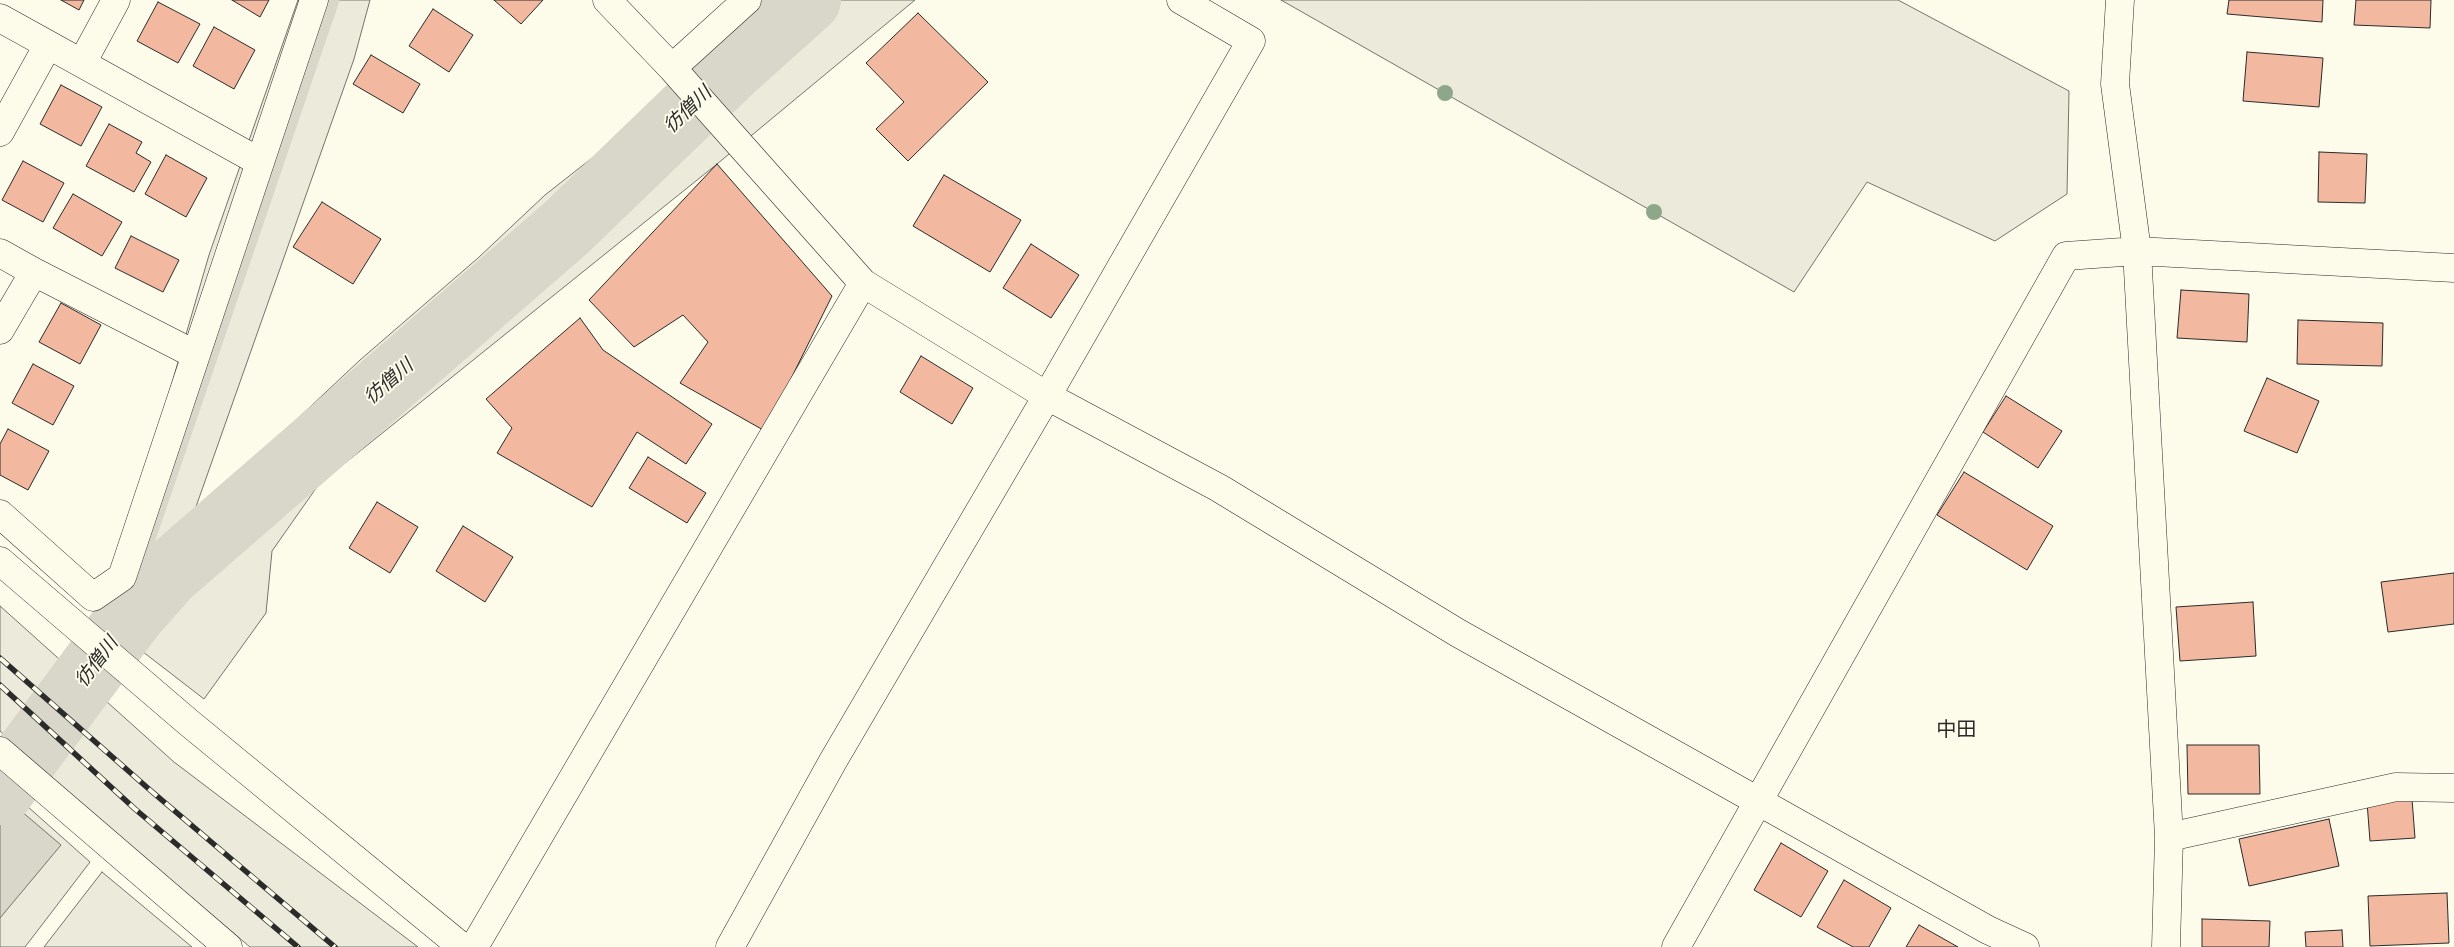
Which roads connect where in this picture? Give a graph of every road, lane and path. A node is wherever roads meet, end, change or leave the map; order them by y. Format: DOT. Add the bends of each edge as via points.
graph roads {
  1 [pos="116,0"];
  2 [pos="314,0"];
  3 [pos="607,0"];
  4 [pos="747,0"];
  5 [pos="1180,0"];
  6 [pos="2120,0"];
  7 [pos="0,18"];
  8 [pos="48,45"];
  9 [pos="82,63"];
  10 [pos="672,68"];
  11 [pos="0,132"];
  12 [pos="260,162"];
  13 [pos="2137,251"];
  14 [pos="0,253"];
  15 [pos="2454,268"];
  16 [pos="34,272"];
  17 [pos="863,283"];
  18 [pos="0,330"];
  19 [pos="196,355"];
  20 [pos="1047,396"];
  21 [pos="0,514"];
  22 [pos="0,561"];
  23 [pos="0,751"];
  24 [pos="2454,788"];
  25 [pos="1760,801"];
  26 [pos="2169,837"];
  27 [pos="228,947"];
  28 [pos="462,947"];
  29 [pos="474,947"];
  30 [pos="730,947"];
  31 [pos="1676,947"];
  32 [pos="2025,947"];
  33 [pos="2166,947"];
  1 -- 9 [label="street"];
  2 -- 12 [label="street"];
  3 -- 10 [label="street"];
  4 -- 10 [label="street"];
  5 -- 20 [label="street" via="1251,41"];
  6 -- 13 [label="street" via="2115,84"];
  7 -- 8 [label="street"];
  8 -- 9 [label="street"];
  8 -- 11 [label="street"];
  9 -- 12 [label="street"];
  10 -- 17 [label="street"];
  12 -- 19 [label="street"];
  13 -- 15 [label="street"];
  13 -- 25 [label="street" via="2066,256"];
  13 -- 26 [label="street"];
  14 -- 16 [label="street"];
  16 -- 18 [label="street"];
  16 -- 19 [label="street"];
  17 -- 20 [label="street"];
  17 -- 29 [label="street"];
  19 -- 21 [label="street" via="122,577 93,597"];
  20 -- 25 [label="street" via="1219,488 1458,634"];
  20 -- 30 [label="street" via="833,761"];
  22 -- 28 [label="street" via="188,722"];
  23 -- 27 [label="street"];
  24 -- 26 [label="street" via="2396,787"];
  25 -- 31 [label="street"];
  25 -- 32 [label="street" via="1988,930"];
  26 -- 33 [label="street"];
}
